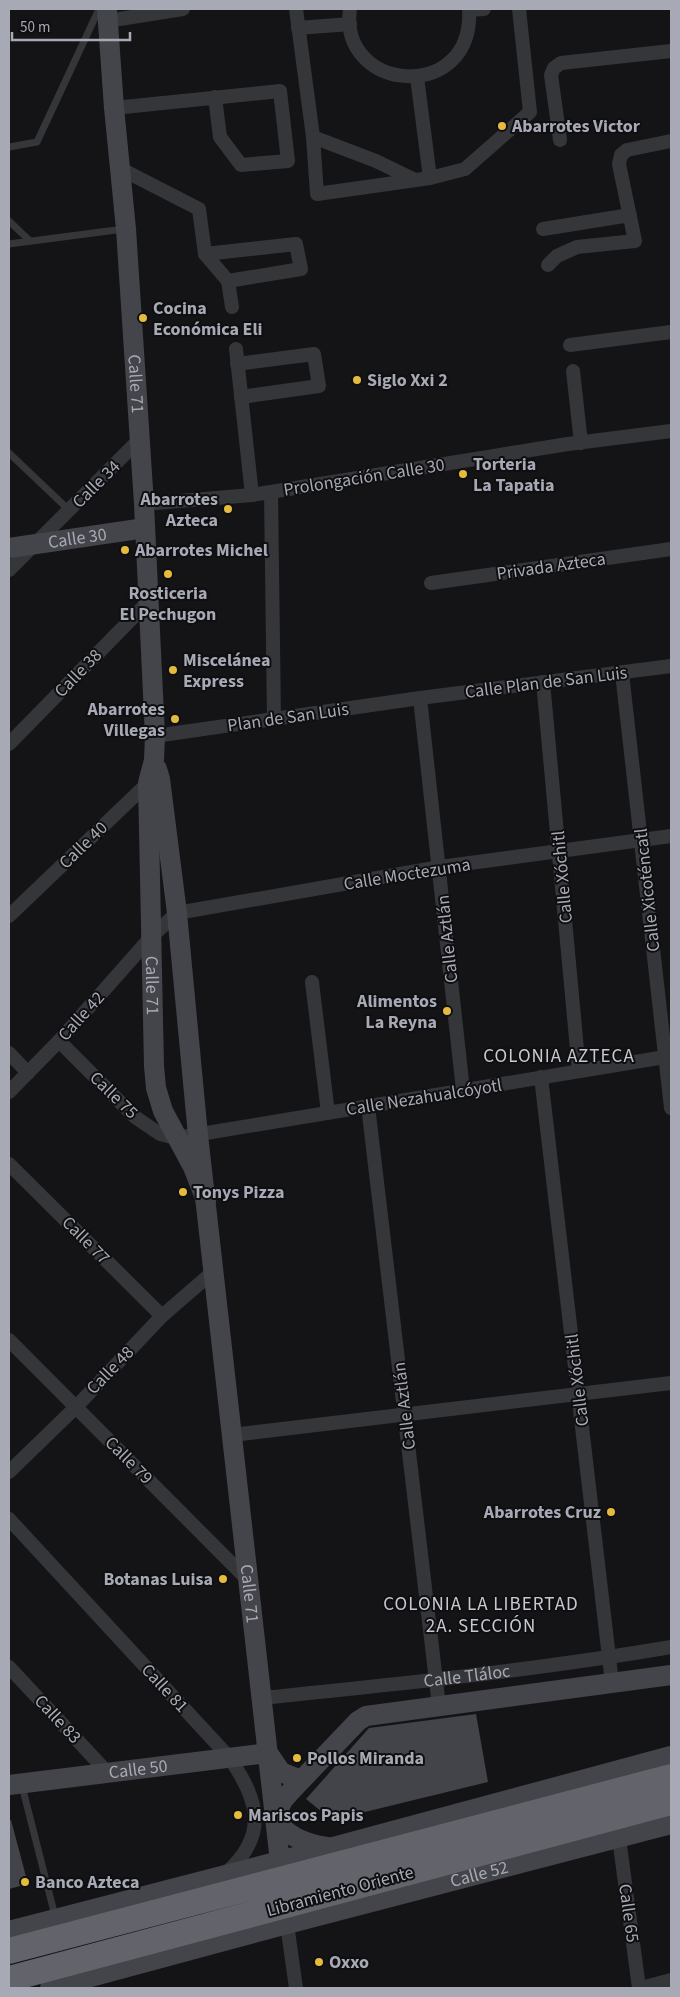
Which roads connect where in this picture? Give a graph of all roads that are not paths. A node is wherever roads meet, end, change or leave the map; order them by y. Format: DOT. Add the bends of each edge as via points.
graph roads {
  1 [pos="183,9"];
  2 [pos="296,9"];
  3 [pos="350,9"];
  4 [pos="469,9"];
  5 [pos="484,9"];
  6 [pos="519,9"];
  7 [pos="104,13"];
  8 [pos="350,24"];
  9 [pos="298,28"];
  10 [pos="671,51"];
  11 [pos="417,77"];
  12 [pos="215,98"];
  13 [pos="114,108"];
  14 [pos="313,137"];
  15 [pos="560,140"];
  16 [pos="671,141"];
  17 [pos="9,147"];
  18 [pos="121,170"];
  19 [pos="430,178"];
  20 [pos="415,180"];
  21 [pos="630,215"];
  22 [pos="9,221"];
  23 [pos="569,225"];
  24 [pos="126,228"];
  25 [pos="543,229"];
  26 [pos="30,241"];
  27 [pos="9,244"];
  28 [pos="577,247"];
  29 [pos="205,254"];
  30 [pos="548,266"];
  31 [pos="228,281"];
  32 [pos="232,307"];
  33 [pos="671,332"];
  34 [pos="570,346"];
  35 [pos="236,349"];
  36 [pos="237,364"];
  37 [pos="573,371"];
  38 [pos="241,397"];
  39 [pos="671,431"];
  40 [pos="140,439"];
  41 [pos="582,443"];
  42 [pos="9,453"];
  43 [pos="271,492"];
  44 [pos="252,495"];
  45 [pos="144,504"];
  46 [pos="70,510"];
  47 [pos="145,528"];
  48 [pos="35,545"];
  49 [pos="9,548"];
  50 [pos="671,549"];
  51 [pos="9,570"];
  52 [pos="432,583"];
  53 [pos="148,602"];
  54 [pos="671,666"];
  55 [pos="622,673"];
  56 [pos="543,682"];
  57 [pos="420,698"];
  58 [pos="274,719"];
  59 [pos="155,736"];
  60 [pos="9,744"];
  61 [pos="154,774"];
  62 [pos="671,836"];
  63 [pos="641,840"];
  64 [pos="560,852"];
  65 [pos="440,867"];
  66 [pos="177,913"];
  67 [pos="9,916"];
  68 [pos="152,936"];
  69 [pos="312,982"];
  70 [pos="59,1041"];
  71 [pos="9,1053"];
  72 [pos="668,1056"];
  73 [pos="578,1071"];
  74 [pos="28,1073"];
  75 [pos="542,1077"];
  76 [pos="463,1090"];
  77 [pos="9,1092"];
  78 [pos="368,1106"];
  79 [pos="671,1108"];
  80 [pos="328,1113"];
  81 [pos="198,1135"];
  82 [pos="176,1138"];
  83 [pos="9,1164"];
  84 [pos="206,1200"];
  85 [pos="214,1271"];
  86 [pos="162,1316"];
  87 [pos="9,1342"];
  88 [pos="671,1383"];
  89 [pos="579,1394"];
  90 [pos="76,1407"];
  91 [pos="405,1415"];
  92 [pos="232,1435"];
  93 [pos="9,1472"];
  94 [pos="9,1519"];
  95 [pos="249,1581"];
  96 [pos="671,1647"];
  97 [pos="610,1657"];
  98 [pos="9,1667"];
  99 [pos="671,1675"];
  100 [pos="437,1680"];
  101 [pos="612,1683"];
  102 [pos="262,1698"];
  103 [pos="440,1706"];
  104 [pos="268,1753"];
  105 [pos="228,1756"];
  106 [pos="671,1756"];
  107 [pos="107,1772"];
  108 [pos="671,1777"];
  109 [pos="301,1780"];
  110 [pos="15,1784"];
  111 [pos="671,1802"];
  112 [pos="275,1818"];
  113 [pos="671,1824"];
  114 [pos="619,1838"];
  115 [pos="332,1847"];
  116 [pos="280,1861"];
  117 [pos="223,1876"];
  118 [pos="348,1908"];
  119 [pos="56,1919"];
  120 [pos="287,1924"];
  121 [pos="9,1931"];
  122 [pos="243,1936"];
  123 [pos="9,1951"];
  124 [pos="9,1979"];
  125 [pos="671,1980"];
  126 [pos="50,1988"];
  127 [pos="296,1988"];
  128 [pos="640,1988"];
  1 -- 7 [label="street"];
  2 -- 9 [label="street"];
  3 -- 8 [label="street"];
  4 -- 5 [label="street"];
  4 -- 11 [label="street" via="468,33 457,54 439,70"];
  6 -- 19 [label="street" via="530,112 465,169"];
  7 -- 13 [label="street, Calle 71"];
  7 -- 17 [label="lane" via="37,142"];
  8 -- 9 [label="street"];
  8 -- 11 [label="street" via="357,46 372,64 393,75"];
  9 -- 14 [label="street"];
  10 -- 15 [label="street" via="561,63 554,68 550,75"];
  11 -- 19 [label="street"];
  12 -- 12 [label="street" via="280,91 288,161 241,165 220,137"];
  12 -- 13 [label="street"];
  13 -- 18 [label="street, Calle 71"];
  14 -- 20 [label="street"];
  14 -- 20 [label="street" via="317,194"];
  16 -- 21 [label="street" via="627,150 621,155 619,164"];
  18 -- 24 [label="street, Calle 71"];
  18 -- 29 [label="street" via="199,209"];
  19 -- 20 [label="street"];
  21 -- 23 [label="street"];
  21 -- 28 [label="street" via="635,241"];
  22 -- 26 [label="lane"];
  23 -- 25 [label="street"];
  23 -- 28 [label="street"];
  24 -- 26 [label="lane"];
  24 -- 40 [label="street, Calle 71"];
  26 -- 27 [label="lane"];
  28 -- 30 [label="street" via="557,256"];
  29 -- 31 [label="street"];
  29 -- 31 [label="street" via="296,244 301,268"];
  31 -- 32 [label="street"];
  33 -- 34 [label="street"];
  35 -- 36 [label="street"];
  36 -- 38 [label="street"];
  36 -- 38 [label="street" via="314,354 320,386"];
  37 -- 41 [label="street"];
  38 -- 44 [label="street"];
  39 -- 41 [label="street, Prolongación Calle 30"];
  40 -- 45 [label="street, Calle 71"];
  40 -- 46 [label="street, Calle 34"];
  41 -- 43 [label="street, Prolongación Calle 30"];
  42 -- 46 [label="lane"];
  43 -- 44 [label="street, Prolongación Calle 30"];
  43 -- 58 [label="street"];
  44 -- 45 [label="street, Prolongación Calle 30"];
  45 -- 47 [label="street, Calle 71"];
  46 -- 48 [label="street, Calle 34"];
  47 -- 48 [label="street, Calle 30"];
  47 -- 53 [label="street, Calle 71"];
  48 -- 49 [label="street, Calle 30"];
  48 -- 51 [label="street, Calle 34"];
  50 -- 52 [label="street, Privada Azteca"];
  53 -- 59 [label="street, Calle 71"];
  53 -- 60 [label="street, Calle 38"];
  54 -- 55 [label="street, Calle Plan de San Luis"];
  55 -- 56 [label="street, Calle Plan de San Luis"];
  55 -- 63 [label="street, Calle Xicoténcatl"];
  56 -- 57 [label="street, Calle Plan de San Luis"];
  56 -- 64 [label="street, Calle Xóchitl"];
  57 -- 58 [label="street, Plan de San Luis"];
  57 -- 65 [label="street, Calle Aztlán"];
  58 -- 59 [label="street, Plan de San Luis"];
  59 -- 61 [label="street, Calle 71"];
  61 -- 66 [label="street, Calle 71"];
  61 -- 67 [label="street, Calle 40"];
  61 -- 68 [label="street, Calle 71"];
  62 -- 63 [label="street, Calle Moctezuma"];
  63 -- 64 [label="street, Calle Moctezuma"];
  63 -- 72 [label="street, Calle Xicoténcatl"];
  64 -- 65 [label="street, Calle Moctezuma"];
  64 -- 73 [label="street, Calle Xóchitl"];
  65 -- 66 [label="street, Calle Moctezuma"];
  65 -- 76 [label="street, Calle Aztlán"];
  66 -- 68 [label="street"];
  66 -- 81 [label="street, Calle 71"];
  68 -- 70 [label="street, Calle 42"];
  68 -- 82 [label="street, Calle 71" via="156,1088"];
  69 -- 80 [label="street"];
  70 -- 74 [label="street, Calle 42"];
  70 -- 82 [label="street, Calle 75" via="135,1117 160,1134"];
  71 -- 74 [label="street"];
  72 -- 73 [label="street, Calle Nezahualcóyotl"];
  72 -- 79 [label="street, Calle Xicoténcatl"];
  73 -- 75 [label="street, Calle Nezahualcóyotl"];
  74 -- 77 [label="street, Calle 42"];
  75 -- 76 [label="street, Calle Nezahualcóyotl"];
  75 -- 89 [label="street, Calle Xóchitl"];
  76 -- 78 [label="street, Calle Nezahualcóyotl"];
  78 -- 80 [label="street, Calle Nezahualcóyotl"];
  78 -- 91 [label="street, Calle Aztlán"];
  80 -- 81 [label="street, Calle Nezahualcóyotl"];
  81 -- 82 [label="street, Calle Nezahualcóyotl"];
  81 -- 84 [label="street, Calle 71"];
  82 -- 84 [label="street, Calle 71" via="193,1167"];
  83 -- 86 [label="street, Calle 77"];
  84 -- 85 [label="street, Calle 71"];
  85 -- 86 [label="street, Calle 48"];
  85 -- 92 [label="street, Calle 71"];
  86 -- 90 [label="street, Calle 48"];
  87 -- 90 [label="street, Calle 79"];
  88 -- 89 [label="street"];
  89 -- 91 [label="street"];
  89 -- 97 [label="street, Calle Xóchitl"];
  90 -- 93 [label="street, Calle 48"];
  90 -- 95 [label="street, Calle 79"];
  91 -- 92 [label="street"];
  91 -- 100 [label="street, Calle Aztlán"];
  92 -- 95 [label="street, Calle 71"];
  94 -- 105 [label="street, Calle 81"];
  95 -- 102 [label="street, Calle 71"];
  96 -- 97 [label="street, Calle Tláloc"];
  97 -- 100 [label="street, Calle Tláloc"];
  97 -- 101 [label="street, Calle Xóchitl"];
  98 -- 107 [label="street, Calle 83"];
  99 -- 101 [label="street, Calle Tláloc"];
  100 -- 102 [label="street, Calle Tláloc"];
  100 -- 103 [label="street, Calle Aztlán"];
  101 -- 103 [label="street, Calle Tláloc"];
  102 -- 104 [label="street, Calle 71"];
  103 -- 109 [label="street, Calle Tláloc" via="366,1716"];
  104 -- 105 [label="street, Calle 50"];
  104 -- 109 [label="street" via="281,1772"];
  104 -- 112 [label="street, Calle 71"];
  105 -- 107 [label="street, Calle 50"];
  105 -- 117 [label="street, Calle 81" via="250,1792 255,1822 247,1850"];
  106 -- 115 [label="street"];
  107 -- 110 [label="street, Calle 50"];
  108 -- 123 [label="highway, Libramiento Oriente"];
  109 -- 112 [label="street, Calle Tláloc" via="284,1800"];
  110 -- 119 [label="lane"];
  111 -- 124 [label="highway, Libramiento Oriente"];
  112 -- 115 [label="street" via="283,1829 300,1840"];
  112 -- 116 [label="street, Calle 71"];
  113 -- 114 [label="street, Calle 52"];
  114 -- 118 [label="street, Calle 52"];
  114 -- 128 [label="street, Calle 65"];
  115 -- 116 [label="street"];
  115 -- 118 [label="street" via="324,1851 313,1866 312,1885 322,1901 330,1906"];
  116 -- 117 [label="street"];
  116 -- 120 [label="street, Calle 71"];
  117 -- 119 [label="street"];
  117 -- 122 [label="street" via="239,1877 248,1882 260,1899 259,1919 254,1928"];
  118 -- 120 [label="street, Calle 52"];
  119 -- 121 [label="street"];
  120 -- 122 [label="street, Libramiento Oriente"];
  120 -- 127 [label="street, Calle 71"];
  122 -- 126 [label="street, Libramiento Oriente"];
  125 -- 128 [label="street"];
}
